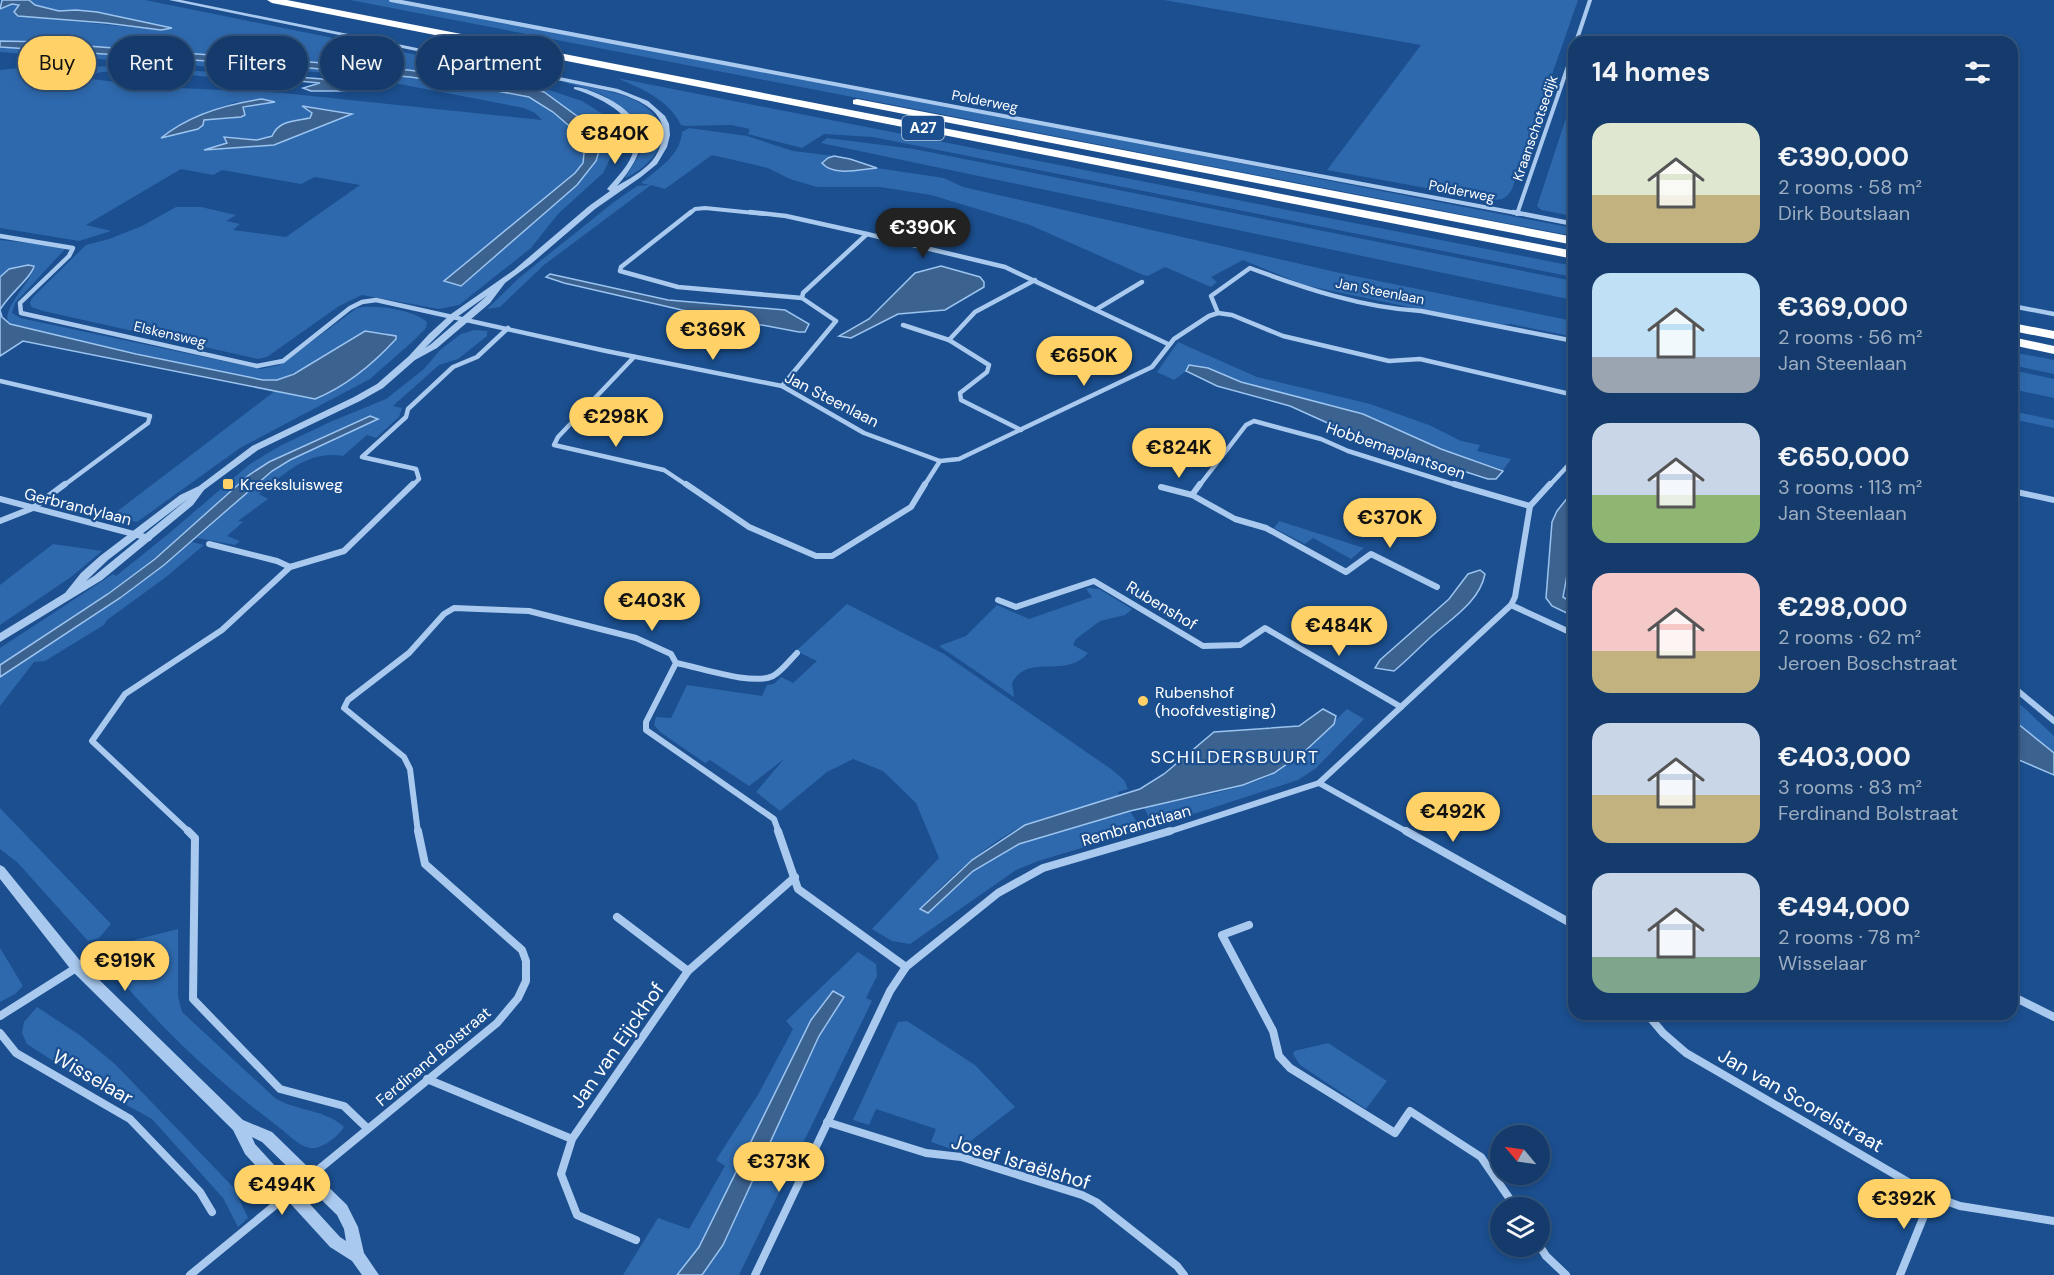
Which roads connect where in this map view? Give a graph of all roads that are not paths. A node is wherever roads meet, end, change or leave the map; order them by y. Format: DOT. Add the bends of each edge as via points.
graph roads {
  1 [pos="172,0"];
  2 [pos="273,0"];
  3 [pos="327,0"];
  4 [pos="392,0"];
  5 [pos="1590,0"];
  6 [pos="1578,36"];
  7 [pos="416,51"];
  8 [pos="1568,66"];
  9 [pos="563,80"];
  10 [pos="563,84"];
  11 [pos="605,197"];
  12 [pos="1517,214"];
  13 [pos="1568,224"];
  14 [pos="867,234"];
  15 [pos="0,236"];
  16 [pos="1568,240"];
  17 [pos="1568,254"];
  18 [pos="1035,280"];
  19 [pos="503,281"];
  20 [pos="1142,282"];
  21 [pos="802,298"];
  22 [pos="2018,307"];
  23 [pos="1097,309"];
  24 [pos="1218,313"];
  25 [pos="2054,314"];
  26 [pos="454,317"];
  27 [pos="466,319"];
  28 [pos="903,326"];
  29 [pos="508,328"];
  30 [pos="2018,328"];
  31 [pos="2054,335"];
  32 [pos="949,340"];
  33 [pos="1568,340"];
  34 [pos="2018,342"];
  35 [pos="1168,344"];
  36 [pos="2054,350"];
  37 [pos="634,357"];
  38 [pos="412,358"];
  39 [pos="0,381"];
  40 [pos="782,386"];
  41 [pos="1568,394"];
  42 [pos="1021,430"];
  43 [pos="940,461"];
  44 [pos="1568,465"];
  45 [pos="1161,487"];
  46 [pos="202,488"];
  47 [pos="2018,492"];
  48 [pos="1192,495"];
  49 [pos="0,499"];
  50 [pos="2054,500"];
  51 [pos="1530,506"];
  52 [pos="33,508"];
  53 [pos="0,521"];
  54 [pos="135,534"];
  55 [pos="149,538"];
  56 [pos="209,544"];
  57 [pos="290,567"];
  58 [pos="1437,587"];
  59 [pos="70,594"];
  60 [pos="998,600"];
  61 [pos="1510,605"];
  62 [pos="1568,631"];
  63 [pos="0,638"];
  64 [pos="797,653"];
  65 [pos="676,663"];
  66 [pos="2018,691"];
  67 [pos="1401,707"];
  68 [pos="2054,721"];
  69 [pos="1319,783"];
  70 [pos="0,870"];
  71 [pos="795,877"];
  72 [pos="617,917"];
  73 [pos="1568,922"];
  74 [pos="1249,925"];
  75 [pos="77,967"];
  76 [pos="906,967"];
  77 [pos="688,971"];
  78 [pos="2018,999"];
  79 [pos="0,1017"];
  80 [pos="2054,1017"];
  81 [pos="1652,1020"];
  82 [pos="0,1033"];
  83 [pos="427,1079"];
  84 [pos="827,1122"];
  85 [pos="238,1125"];
  86 [pos="367,1128"];
  87 [pos="572,1139"];
  88 [pos="309,1176"];
  89 [pos="290,1193"];
  90 [pos="1932,1196"];
  91 [pos="1508,1197"];
  92 [pos="212,1212"];
  93 [pos="2054,1221"];
  94 [pos="636,1240"];
  95 [pos="357,1256"];
  96 [pos="1547,1257"];
  97 [pos="190,1275"];
  98 [pos="371,1275"];
  99 [pos="755,1275"];
  100 [pos="1184,1275"];
  101 [pos="1566,1275"];
  102 [pos="1900,1275"];
  1 -- 7 [label="street"];
  2 -- 17 [label="highway, A27"];
  3 -- 16 [label="highway, A27"];
  4 -- 12 [label="street, Polderweg"];
  5 -- 6 [label="street"];
  8 -- 12 [label="street, Kraanschotsedijk"];
  9 -- 11 [label="street" via="640,98 664,117 664,149 653,162"];
  10 -- 11 [label="street" via="601,98 627,116 637,132 638,149"];
  11 -- 19 [label="street"];
  12 -- 13 [label="street, Polderweg"];
  14 -- 18 [label="street" via="1005,267"];
  14 -- 21 [label="street"];
  14 -- 21 [label="street" via="786,216 695,209 621,267 620,272 678,287"];
  15 -- 26 [label="street, Elskensweg" via="73,248 20,303 21,313 257,366 283,361 362,302 376,300"];
  18 -- 23 [label="street"];
  18 -- 32 [label="street" via="975,312"];
  19 -- 26 [label="street"];
  19 -- 27 [label="street" via="488,301"];
  20 -- 23 [label="street"];
  21 -- 40 [label="street" via="836,321"];
  22 -- 25 [label="street"];
  23 -- 35 [label="street"];
  24 -- 33 [label="street, Jan Steenlaan" via="1211,296 1250,268 1337,296"];
  24 -- 35 [label="street"];
  24 -- 41 [label="street" via="1283,336 1389,361 1420,359"];
  26 -- 27 [label="street, Jan Steenlaan"];
  26 -- 38 [label="street" via="422,344"];
  27 -- 29 [label="street, Jan Steenlaan"];
  27 -- 38 [label="street" via="434,346"];
  28 -- 32 [label="street"];
  29 -- 37 [label="street, Jan Steenlaan"];
  29 -- 57 [label="street" via="477,357 453,367 362,457 416,469 419,479 344,551"];
  30 -- 31 [label="highway"];
  32 -- 42 [label="street" via="989,365 987,372 960,393 961,400"];
  34 -- 36 [label="highway"];
  35 -- 42 [label="street" via="1152,367"];
  37 -- 40 [label="street, Jan Steenlaan"];
  37 -- 43 [label="street" via="554,445 664,470 749,527 816,556 832,556 911,507"];
  38 -- 46 [label="street" via="380,386 255,448"];
  39 -- 52 [label="street" via="150,416 148,423"];
  40 -- 43 [label="street, Jan Steenlaan" via="864,433"];
  42 -- 43 [label="street" via="958,459"];
  44 -- 51 [label="street"];
  45 -- 48 [label="street"];
  46 -- 54 [label="street" via="183,497"];
  46 -- 55 [label="street"];
  47 -- 50 [label="street"];
  48 -- 51 [label="street, Hobbemaplantsoen" via="1246,425 1254,422 1321,439 1410,472"];
  48 -- 58 [label="street" via="1235,519 1266,528 1346,572 1371,554"];
  49 -- 52 [label="street, Gerbrandylaan"];
  51 -- 61 [label="street" via="1515,597"];
  52 -- 53 [label="street"];
  52 -- 54 [label="street, Gerbrandylaan"];
  54 -- 55 [label="street, Gerbrandylaan"];
  54 -- 59 [label="street" via="85,575"];
  55 -- 59 [label="street" via="98,578"];
  56 -- 57 [label="street"];
  57 -- 86 [label="street" via="222,630 125,694 92,741 195,838 193,999 280,1089 344,1106"];
  59 -- 63 [label="street"];
  60 -- 67 [label="street, Rubenshof" via="1016,607 1094,581 1203,646 1240,645 1265,628"];
  61 -- 62 [label="street"];
  61 -- 67 [label="street, Rembrandtlaan"];
  64 -- 65 [label="street, Ferdinand Bolstraat" via="772,676 762,678"];
  65 -- 71 [label="street" via="646,722 646,730 774,819"];
  65 -- 83 [label="street, Ferdinand Bolstraat" via="671,654 636,638 529,611 454,608 409,653 348,700 344,708 404,757 410,769 425,864 522,950 528,965 527,981 518,999 497,1023"];
  66 -- 68 [label="street"];
  67 -- 69 [label="street, Rembrandtlaan"];
  69 -- 73 [label="street"];
  69 -- 76 [label="street, Rembrandtlaan" via="1193,825 1043,868 998,893"];
  70 -- 75 [label="street"];
  71 -- 76 [label="street" via="798,889"];
  71 -- 77 [label="street, Jan van Eijckhof"];
  72 -- 77 [label="street"];
  74 -- 91 [label="street" via="1222,935 1273,1031 1279,1056 1290,1068 1395,1133 1410,1111 1481,1157"];
  75 -- 79 [label="street"];
  75 -- 85 [label="street"];
  76 -- 84 [label="street, Rembrandtlaan" via="890,991"];
  77 -- 87 [label="street, Jan van Eijckhof"];
  78 -- 80 [label="street"];
  81 -- 90 [label="street, Jan van Scorelstraat" via="1686,1053"];
  82 -- 92 [label="street, Wisselaar" via="16,1053 130,1119 200,1192"];
  83 -- 86 [label="street, Ferdinand Bolstraat"];
  83 -- 87 [label="street"];
  84 -- 99 [label="street, Rembrandtlaan"];
  84 -- 100 [label="street, Josef Israëlshof" via="926,1153 961,1157 1082,1195 1105,1209"];
  85 -- 88 [label="street" via="267,1137"];
  85 -- 89 [label="street" via="250,1149"];
  86 -- 88 [label="street, Ferdinand Bolstraat"];
  87 -- 94 [label="street, Jan van Eijckhof" via="561,1174 577,1215"];
  88 -- 89 [label="street, Ferdinand Bolstraat"];
  88 -- 95 [label="street" via="342,1210 351,1227"];
  89 -- 95 [label="street" via="335,1242"];
  89 -- 97 [label="street"];
  90 -- 93 [label="street, Jan van Scorelstraat" via="1960,1206"];
  90 -- 102 [label="street"];
  95 -- 98 [label="street"];
  96 -- 101 [label="street"];
}
